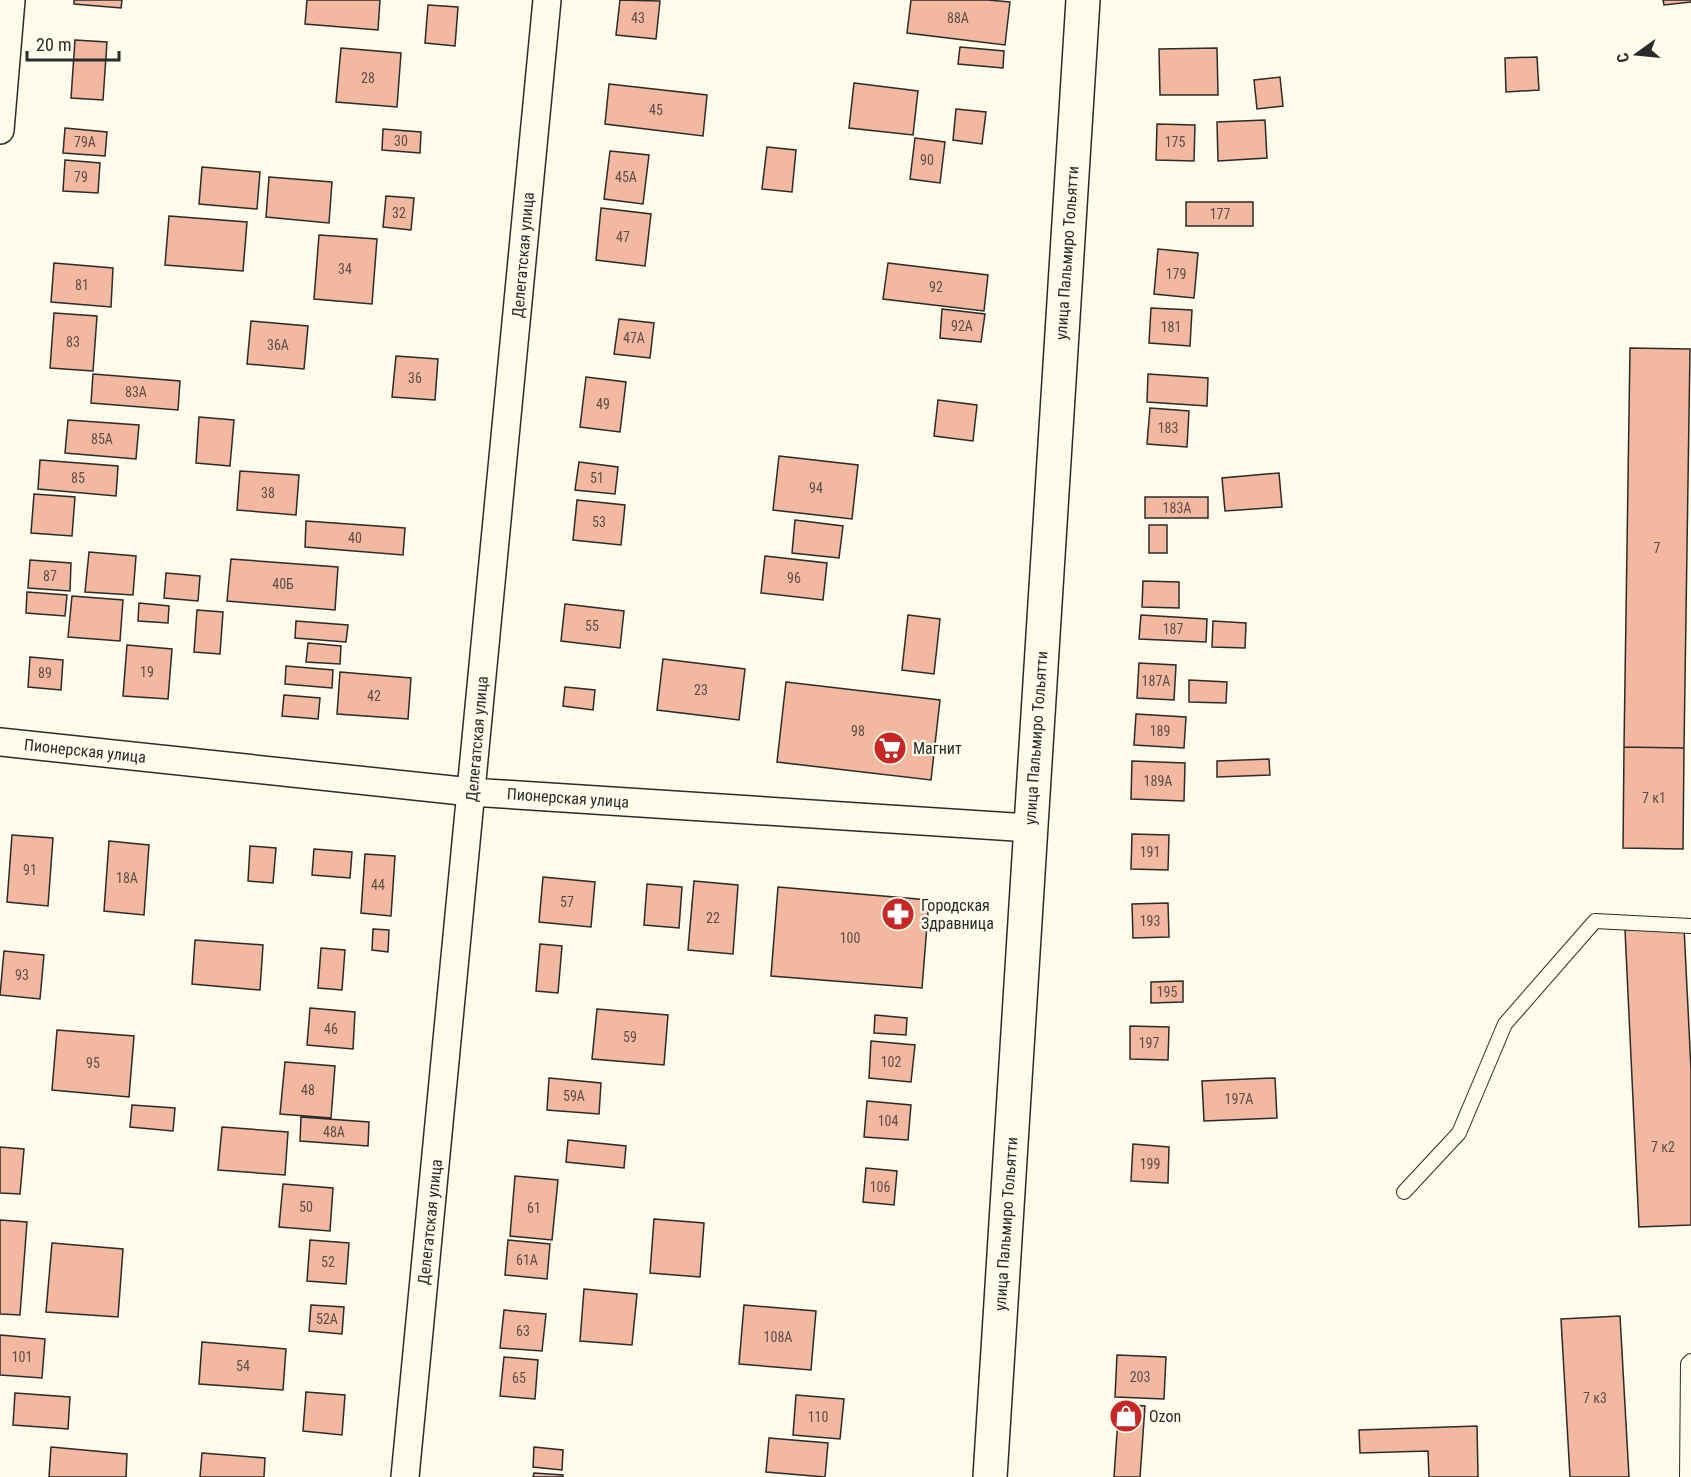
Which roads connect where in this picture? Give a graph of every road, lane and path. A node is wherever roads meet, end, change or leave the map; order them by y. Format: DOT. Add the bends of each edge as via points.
graph roads {
  1 [pos="11,0"];
  2 [pos="547,0"];
  3 [pos="1083,0"];
  4 [pos="0,130"];
  5 [pos="0,742"];
  6 [pos="471,792"];
  7 [pos="1030,828"];
  8 [pos="1691,926"];
  9 [pos="1404,1191"];
  10 [pos="1691,1360"];
  11 [pos="405,1477"];
  12 [pos="990,1477"];
  13 [pos="1687,1477"];
  1 -- 4 [label="street"];
  2 -- 6 [label="street, Делегатская улица"];
  3 -- 7 [label="street, улица Пальмиро Тольятти"];
  5 -- 6 [label="street, Пионерская улица"];
  6 -- 7 [label="street, Пионерская улица"];
  6 -- 11 [label="street, Делегатская улица"];
  7 -- 12 [label="street, улица Пальмиро Тольятти"];
  8 -- 9 [label="lane" via="1595,921 1505,1024 1459,1132"];
  10 -- 13 [label="lane"];
}
